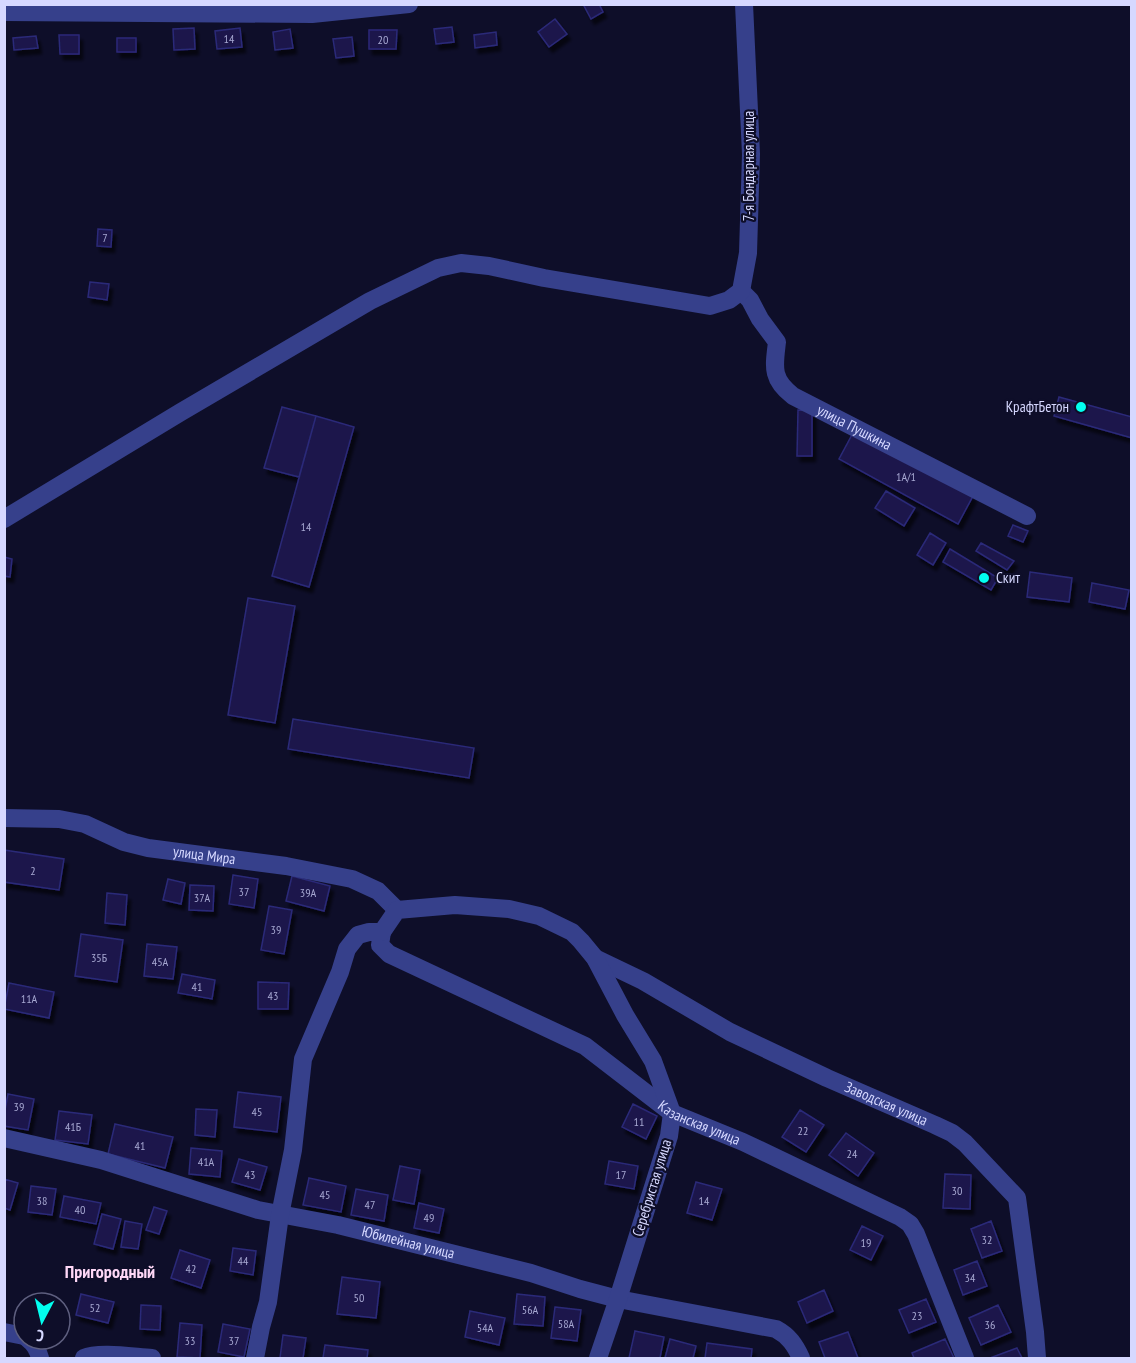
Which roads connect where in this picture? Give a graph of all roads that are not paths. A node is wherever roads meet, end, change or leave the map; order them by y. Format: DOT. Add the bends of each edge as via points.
graph roads {
  1 [pos="409,4"];
  2 [pos="744,4"];
  3 [pos="233,9"];
  4 [pos="4,12"];
  5 [pos="741,291"];
  6 [pos="1027,516"];
  7 [pos="4,519"];
  8 [pos="4,818"];
  9 [pos="397,910"];
  10 [pos="382,932"];
  11 [pos="595,958"];
  12 [pos="672,1113"];
  13 [pos="4,1138"];
  14 [pos="280,1215"];
  15 [pos="618,1299"];
  16 [pos="84,1359"];
  17 [pos="152,1359"];
  18 [pos="255,1359"];
  19 [pos="598,1359"];
  20 [pos="801,1359"];
  21 [pos="965,1359"];
  22 [pos="1037,1359"];
  1 -- 3 [label="street" via="312,14"];
  2 -- 5 [label="street, 7-я Бондарная улица" via="751,154 748,254"];
  3 -- 4 [label="street"];
  5 -- 6 [label="street, улица Пушкина" via="777,342 774,366 784,389"];
  5 -- 7 [label="street" via="710,306 489,266 461,263 438,268 370,301"];
  8 -- 9 [label="street, улица Мира" via="59,819 85,824 148,848 352,879 378,891"];
  9 -- 10 [label="street"];
  9 -- 11 [label="street" via="455,905 509,909 539,916 572,932"];
  10 -- 12 [label="street, Казанская улица" via="380,945 389,954 585,1046"];
  10 -- 14 [label="street" via="358,935 347,949 303,1059"];
  11 -- 12 [label="street, Серебристая улица" via="653,1061"];
  11 -- 22 [label="street, Заводская улица" via="730,1032 952,1133 965,1143 1017,1198"];
  12 -- 15 [label="street, Серебристая улица" via="669,1136"];
  12 -- 21 [label="street, Казанская улица" via="743,1142 910,1224"];
  13 -- 14 [label="street, Юбилейная улица" via="101,1160"];
  14 -- 15 [label="street, Юбилейная улица" via="531,1273"];
  14 -- 18 [label="street" via="268,1302"];
  15 -- 19 [label="street, Серебристая улица"];
  15 -- 20 [label="street, Юбилейная улица" via="776,1329 793,1342"];
  16 -- 17 [label="street" via="98,1355"];
}
